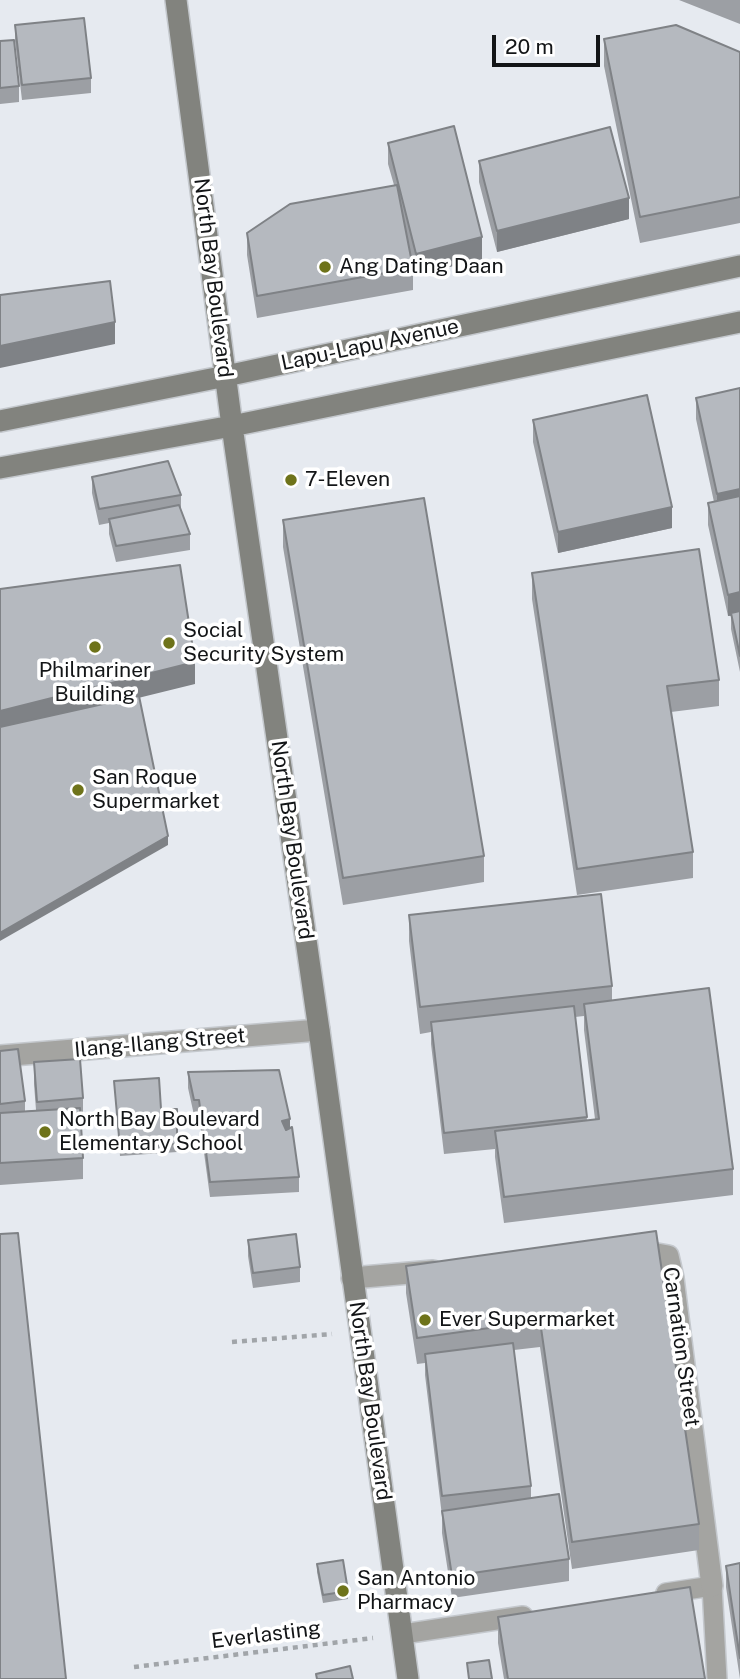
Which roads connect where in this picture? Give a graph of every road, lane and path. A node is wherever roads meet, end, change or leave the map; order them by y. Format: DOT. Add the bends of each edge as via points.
graph roads {
  1 [pos="176,0"];
  2 [pos="740,266"];
  3 [pos="740,322"];
  4 [pos="226,376"];
  5 [pos="0,421"];
  6 [pos="232,425"];
  7 [pos="0,468"];
  8 [pos="319,1030"];
  9 [pos="0,1056"];
  10 [pos="615,1257"];
  11 [pos="449,1270"];
  12 [pos="352,1278"];
  13 [pos="359,1332"];
  14 [pos="232,1342"];
  15 [pos="712,1586"];
  16 [pos="644,1597"];
  17 [pos="537,1614"];
  18 [pos="403,1634"];
  19 [pos="134,1667"];
  20 [pos="408,1679"];
  21 [pos="717,1679"];
  1 -- 4 [label="main road, North Bay Boulevard"];
  2 -- 4 [label="main road, Lapu-Lapu Avenue"];
  3 -- 6 [label="main road"];
  4 -- 5 [label="main road, Lapu-Lapu Avenue"];
  4 -- 6 [label="main road, North Bay Boulevard"];
  6 -- 7 [label="main road"];
  6 -- 8 [label="main road, North Bay Boulevard"];
  8 -- 9 [label="street, Ilang-Ilang Street"];
  8 -- 12 [label="main road, North Bay Boulevard"];
  10 -- 15 [label="street, Carnation Street" via="668,1256"];
  11 -- 12 [label="street"];
  12 -- 13 [label="main road, North Bay Boulevard"];
  13 -- 14 [label="path"];
  13 -- 18 [label="main road, North Bay Boulevard"];
  15 -- 16 [label="lane"];
  15 -- 21 [label="lane"];
  17 -- 18 [label="lane"];
  18 -- 19 [label="path, Everlasting"];
  18 -- 20 [label="main road, North Bay Boulevard"];
}
